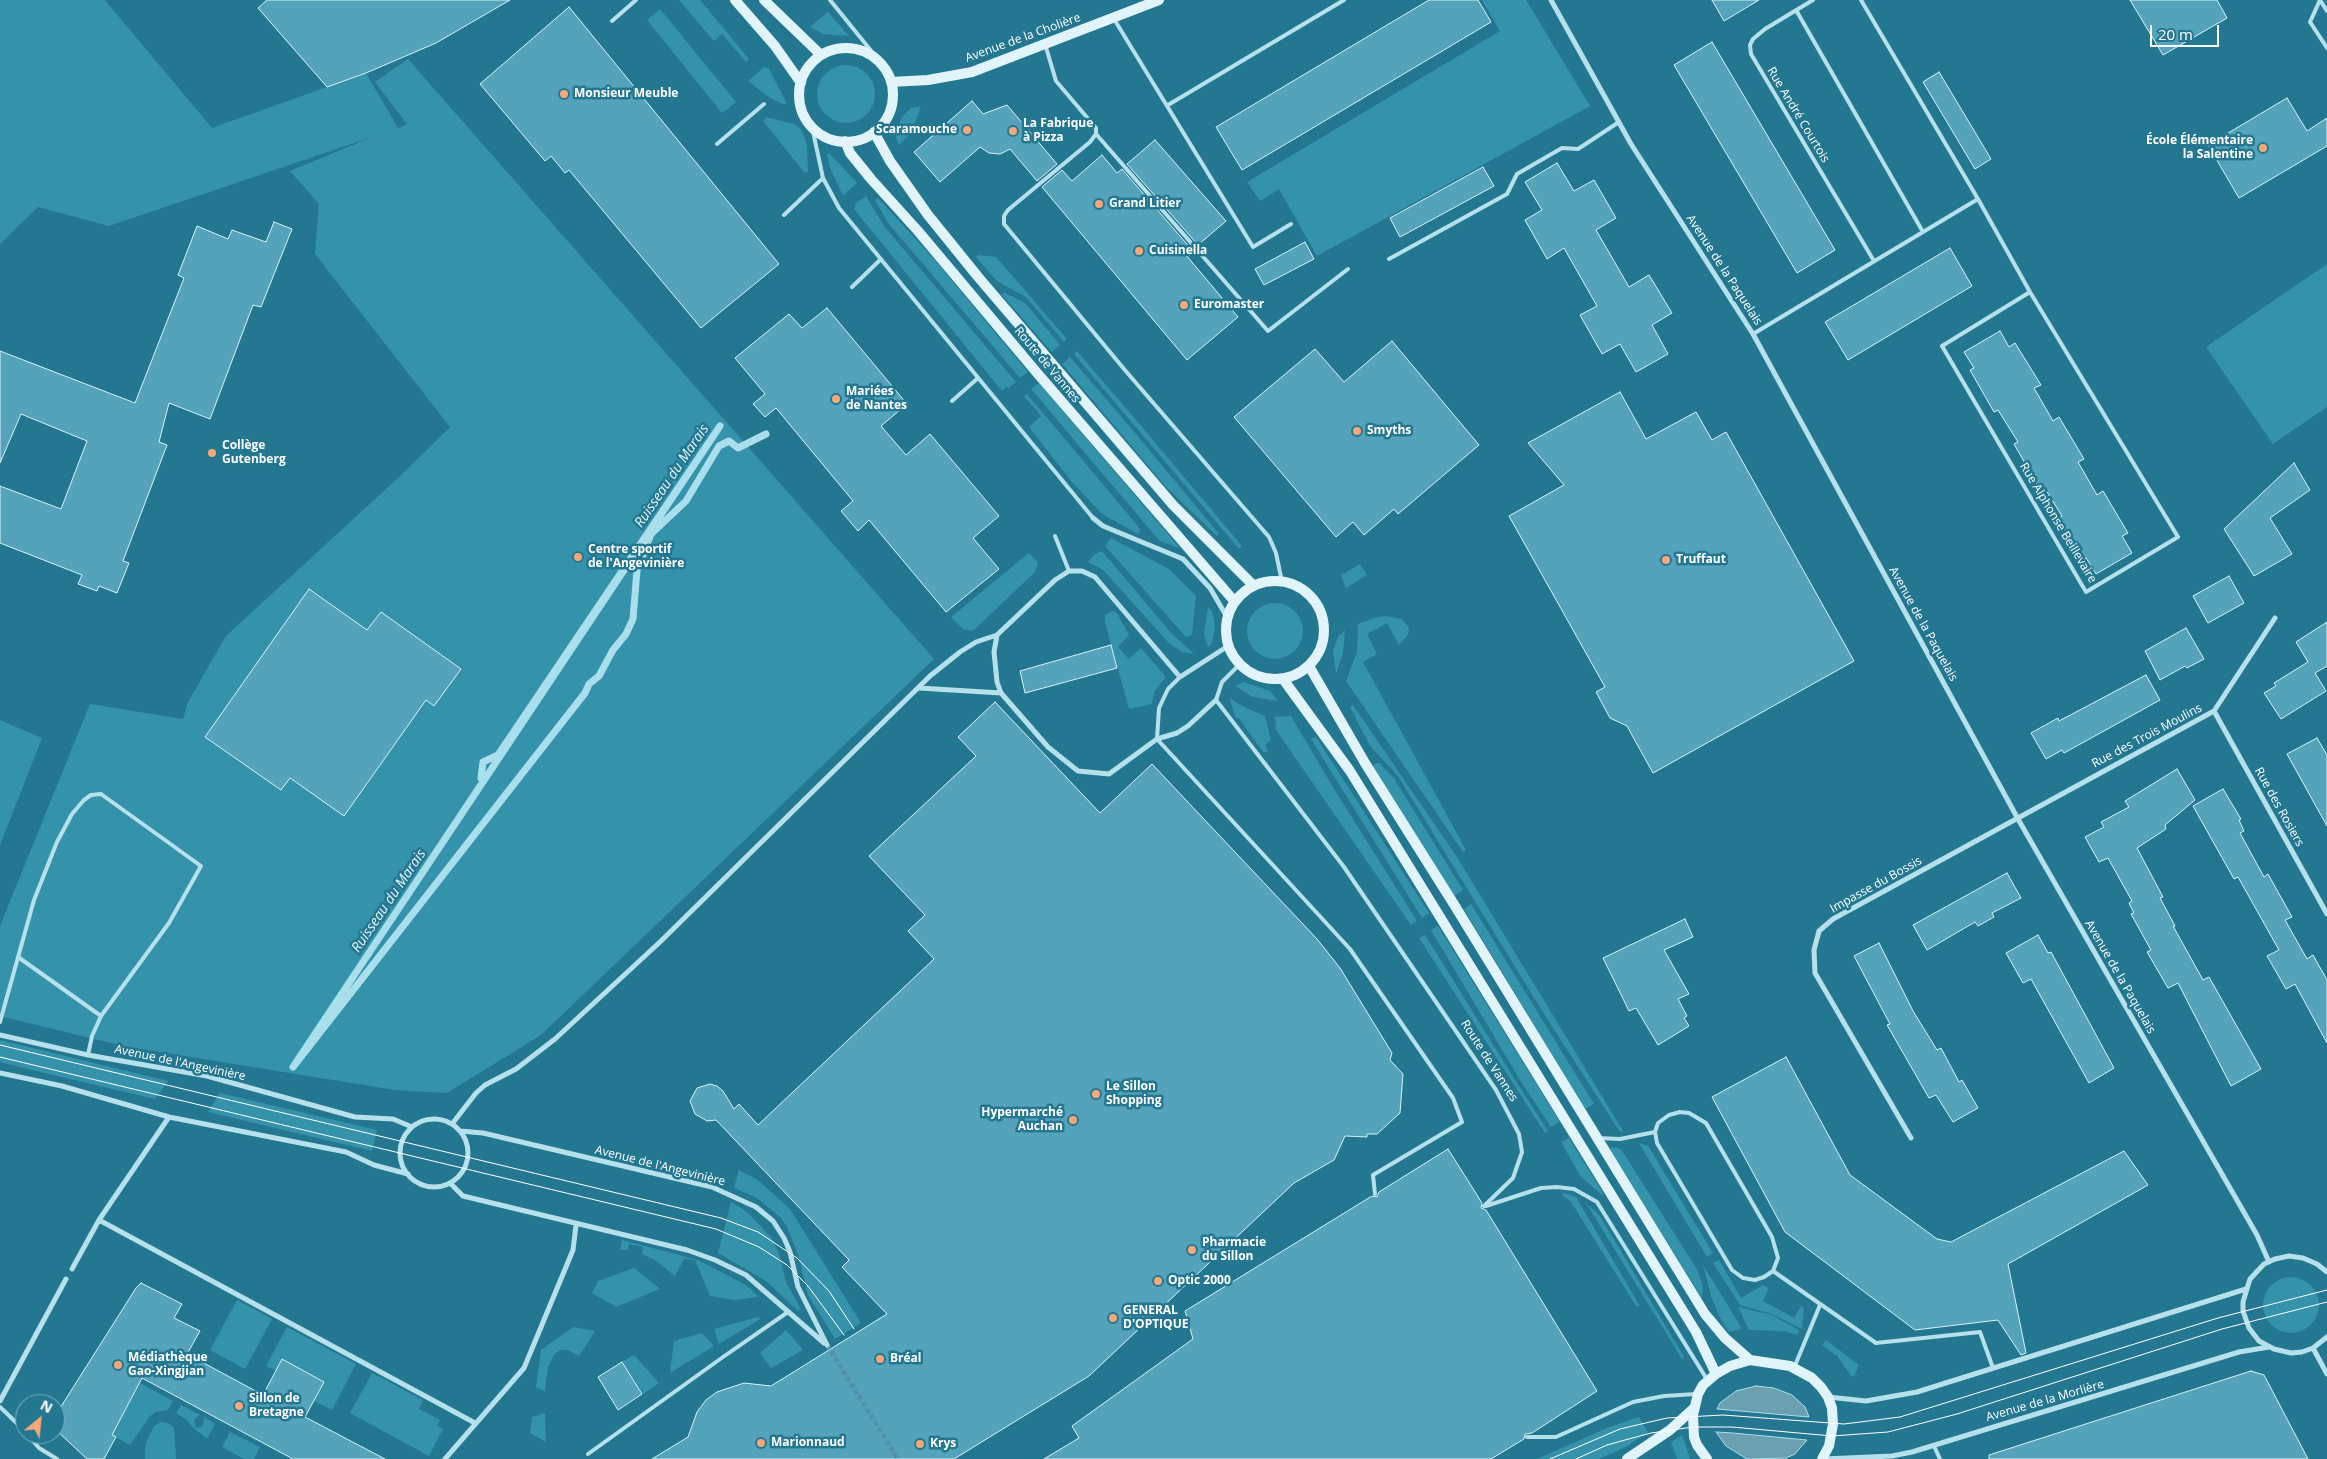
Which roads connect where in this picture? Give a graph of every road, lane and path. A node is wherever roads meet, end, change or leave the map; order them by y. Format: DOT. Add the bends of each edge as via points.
graph roads {
  1 [pos="636,0"];
  2 [pos="735,0"];
  3 [pos="764,0"];
  4 [pos="830,0"];
  5 [pos="1158,0"];
  6 [pos="1344,0"];
  7 [pos="1552,0"];
  8 [pos="1813,0"];
  9 [pos="1861,0"];
  10 [pos="2320,0"];
  11 [pos="1796,10"];
  12 [pos="2327,11"];
  13 [pos="1113,18"];
  14 [pos="612,21"];
  15 [pos="1045,44"];
  16 [pos="2327,48"];
  17 [pos="821,55"];
  18 [pos="881,63"];
  19 [pos="891,82"];
  20 [pos="801,83"];
  21 [pos="764,104"];
  22 [pos="1168,105"];
  23 [pos="1619,122"];
  24 [pos="812,127"];
  25 [pos="874,132"];
  26 [pos="1096,134"];
  27 [pos="845,141"];
  28 [pos="717,144"];
  29 [pos="823,178"];
  30 [pos="1978,199"];
  31 [pos="784,215"];
  32 [pos="1291,224"];
  33 [pos="1923,232"];
  34 [pos="1389,258"];
  35 [pos="880,259"];
  36 [pos="1874,261"];
  37 [pos="1348,269"];
  38 [pos="852,287"];
  39 [pos="2030,292"];
  40 [pos="1753,334"];
  41 [pos="978,378"];
  42 [pos="952,401"];
  43 [pos="1092,518"];
  44 [pos="1055,536"];
  45 [pos="1069,571"];
  46 [pos="1282,582"];
  47 [pos="1254,586"];
  48 [pos="1235,602"];
  49 [pos="1228,617"];
  50 [pos="2275,618"];
  51 [pos="997,636"];
  52 [pos="1228,646"];
  53 [pos="1240,664"];
  54 [pos="1309,666"];
  55 [pos="1180,678"];
  56 [pos="1283,679"];
  57 [pos="919,688"];
  58 [pos="1001,693"];
  59 [pos="1216,700"];
  60 [pos="2214,710"];
  61 [pos="1157,739"];
  62 [pos="2018,819"];
  63 [pos="2327,914"];
  64 [pos="18,957"];
  65 [pos="101,1016"];
  66 [pos="0,1022"];
  67 [pos="0,1035"];
  68 [pos="88,1055"];
  69 [pos="0,1073"];
  70 [pos="169,1117"];
  71 [pos="452,1124"];
  72 [pos="412,1127"];
  73 [pos="460,1131"];
  74 [pos="1655,1132"];
  75 [pos="1597,1138"];
  76 [pos="1911,1138"];
  77 [pos="408,1174"];
  78 [pos="450,1183"];
  79 [pos="1375,1194"];
  80 [pos="99,1220"];
  81 [pos="576,1225"];
  82 [pos="2269,1262"];
  83 [pos="72,1269"];
  84 [pos="2326,1269"];
  85 [pos="1773,1271"];
  86 [pos="66,1279"];
  87 [pos="2246,1288"];
  88 [pos="1820,1305"];
  89 [pos="788,1312"];
  90 [pos="2327,1337"];
  91 [pos="2269,1347"];
  92 [pos="2313,1348"];
  93 [pos="1750,1360"];
  94 [pos="1794,1368"];
  95 [pos="1993,1368"];
  96 [pos="2327,1374"];
  97 [pos="1712,1378"];
  98 [pos="1698,1394"];
  99 [pos="1828,1397"];
  100 [pos="0,1401"];
  101 [pos="0,1407"];
  102 [pos="1693,1409"];
  103 [pos="15,1422"];
  104 [pos="475,1423"];
  105 [pos="1527,1437"];
  106 [pos="36,1444"];
  107 [pos="1934,1446"];
  108 [pos="588,1454"];
  109 [pos="57,1459"];
  110 [pos="445,1459"];
  111 [pos="1627,1459"];
  112 [pos="1707,1459"];
  113 [pos="1823,1459"];
  114 [pos="1940,1459"];
  1 -- 14 [label="lane"];
  2 -- 20 [label="main road" via="775,46"];
  3 -- 17 [label="main road"];
  4 -- 18 [label="lane"];
  5 -- 13 [label="main road, Avenue de la Cholière"];
  6 -- 22 [label="lane"];
  7 -- 23 [label="street, Avenue de la Paquelais"];
  8 -- 11 [label="lane, Rue André Courtois"];
  9 -- 30 [label="lane"];
  10 -- 12 [label="lane"];
  10 -- 16 [label="lane" via="2310,22"];
  11 -- 33 [label="lane"];
  11 -- 36 [label="lane, Rue André Courtois" via="1753,39 1751,54"];
  13 -- 15 [label="main road, Avenue de la Cholière"];
  13 -- 22 [label="lane"];
  15 -- 19 [label="main road, Avenue de la Cholière" via="972,72 928,80"];
  15 -- 26 [label="lane" via="1056,81 1096,128"];
  17 -- 18 [label="main road" via="836,49 852,48"];
  17 -- 20 [label="main road" via="810,64"];
  18 -- 19 [label="main road"];
  19 -- 25 [label="main road" via="892,105"];
  20 -- 24 [label="main road" via="800,106"];
  21 -- 28 [label="lane"];
  22 -- 32 [label="lane" via="1253,247"];
  23 -- 34 [label="lane" via="1578,149 1562,148 1517,174 1507,194"];
  23 -- 40 [label="street, Avenue de la Paquelais"];
  24 -- 27 [label="main road" via="829,138"];
  24 -- 29 [label="lane"];
  25 -- 27 [label="main road" via="860,139"];
  25 -- 47 [label="main road, Route de Vannes" via="928,215 979,278 1173,505"];
  26 -- 37 [label="lane" via="1268,331"];
  26 -- 46 [label="lane" via="1008,210 1004,224 1269,537"];
  27 -- 48 [label="main road, Route de Vannes" via="850,154 871,179"];
  29 -- 31 [label="lane"];
  29 -- 35 [label="lane" via="839,208"];
  30 -- 33 [label="lane"];
  30 -- 39 [label="lane, Rue Alphonse Beillevaire"];
  33 -- 36 [label="lane"];
  35 -- 38 [label="lane"];
  35 -- 41 [label="lane"];
  36 -- 40 [label="lane"];
  39 -- 39 [label="lane, Rue Alphonse Beillevaire" via="2178,537 2086,592 1942,346"];
  40 -- 62 [label="street, Avenue de la Paquelais"];
  41 -- 42 [label="lane"];
  41 -- 43 [label="lane"];
  43 -- 49 [label="street" via="1103,526 1183,559 1210,588"];
  44 -- 45 [label="lane"];
  45 -- 51 [label="street" via="1055,580"];
  45 -- 55 [label="street" via="1082,571 1095,577"];
  46 -- 47 [label="main road"];
  46 -- 54 [label="main road" via="1307,594 1322,618 1322,644"];
  47 -- 48 [label="main road"];
  48 -- 49 [label="main road"];
  49 -- 52 [label="main road"];
  50 -- 60 [label="street, Rue des Trois Moulins"];
  51 -- 57 [label="street" via="976,642 960,652"];
  51 -- 58 [label="street" via="994,652"];
  52 -- 53 [label="main road"];
  52 -- 55 [label="street"];
  53 -- 56 [label="main road" via="1257,676"];
  53 -- 59 [label="lane" via="1222,682"];
  54 -- 56 [label="main road"];
  54 -- 75 [label="main road" via="1365,763"];
  55 -- 61 [label="lane" via="1168,689 1159,708"];
  56 -- 97 [label="main road" via="1350,771 1696,1332"];
  57 -- 58 [label="street"];
  57 -- 71 [label="street" via="654,948 555,1039 516,1069 485,1085"];
  58 -- 61 [label="street" via="1048,747 1078,771 1109,774"];
  59 -- 61 [label="street" via="1178,733"];
  59 -- 97 [label="lane, Route de Vannes" via="1344,867 1496,1090 1518,1134 1522,1152 1514,1178 1484,1206 1541,1188 1557,1187 1574,1189 1597,1202"];
  60 -- 62 [label="street, Rue des Trois Moulins"];
  60 -- 63 [label="street, Rue des Rosiers"];
  61 -- 79 [label="lane" via="1350,949 1453,1098 1462,1122 1373,1176"];
  62 -- 76 [label="street, Impasse du Bossis" via="1833,919 1819,931 1814,950 1815,973"];
  62 -- 82 [label="street, Avenue de la Paquelais" via="2257,1235"];
  64 -- 65 [label="lane"];
  64 -- 65 [label="lane" via="34,900 57,842 72,814 84,800 101,794 201,866 169,923"];
  64 -- 66 [label="lane"];
  65 -- 68 [label="lane"];
  67 -- 68 [label="street, Avenue de l'Angevinière"];
  68 -- 72 [label="street, Avenue de l'Angevinière" via="207,1076 355,1117 393,1119"];
  69 -- 70 [label="street" via="62,1086"];
  70 -- 77 [label="street" via="346,1152 374,1165"];
  70 -- 80 [label="street"];
  71 -- 72 [label="street" via="432,1119"];
  71 -- 73 [label="street"];
  72 -- 77 [label="street" via="405,1136 400,1153"];
  73 -- 78 [label="street" via="468,1157 462,1172"];
  73 -- 89 [label="street, Avenue de l'Angevinière" via="483,1133 712,1187 740,1198 773,1221 784,1238 798,1287 827,1345"];
  74 -- 75 [label="lane" via="1620,1139"];
  74 -- 85 [label="lane" via="1657,1143 1732,1270 1743,1278 1755,1280"];
  74 -- 85 [label="lane" via="1658,1123 1680,1112 1689,1113 1706,1123 1772,1237 1778,1258"];
  75 -- 93 [label="main road" via="1705,1314"];
  77 -- 78 [label="street" via="429,1186"];
  78 -- 81 [label="street, Avenue de l'Angevinière" via="462,1196"];
  80 -- 83 [label="street"];
  80 -- 104 [label="street"];
  81 -- 89 [label="street, Avenue de l'Angevinière" via="687,1250 715,1260 746,1275"];
  81 -- 104 [label="street" via="573,1250 524,1368"];
  82 -- 84 [label="street" via="2296,1256"];
  82 -- 87 [label="street" via="2256,1271"];
  85 -- 88 [label="lane"];
  86 -- 100 [label="street"];
  87 -- 91 [label="street" via="2243,1306 2246,1322 2256,1337"];
  87 -- 95 [label="street"];
  88 -- 94 [label="lane"];
  88 -- 95 [label="lane" via="1876,1343 1980,1332"];
  89 -- 108 [label="lane"];
  90 -- 92 [label="street"];
  91 -- 92 [label="street" via="2291,1353"];
  91 -- 107 [label="street, Avenue de la Morlière" via="2239,1352"];
  92 -- 96 [label="street"];
  93 -- 94 [label="main road" via="1777,1362"];
  93 -- 97 [label="main road" via="1730,1366"];
  94 -- 99 [label="main road" via="1812,1378"];
  95 -- 99 [label="street" via="1890,1398 1866,1401"];
  97 -- 98 [label="main road"];
  98 -- 102 [label="main road"];
  98 -- 105 [label="lane" via="1633,1402 1556,1437"];
  99 -- 113 [label="main road" via="1832,1408 1832,1436"];
  101 -- 103 [label="lane"];
  102 -- 111 [label="main road"];
  102 -- 112 [label="main road" via="1694,1437"];
  104 -- 110 [label="street"];
  106 -- 109 [label="lane"];
  107 -- 113 [label="street, Avenue de la Morlière" via="1892,1456"];
  107 -- 114 [label="lane"];
}
